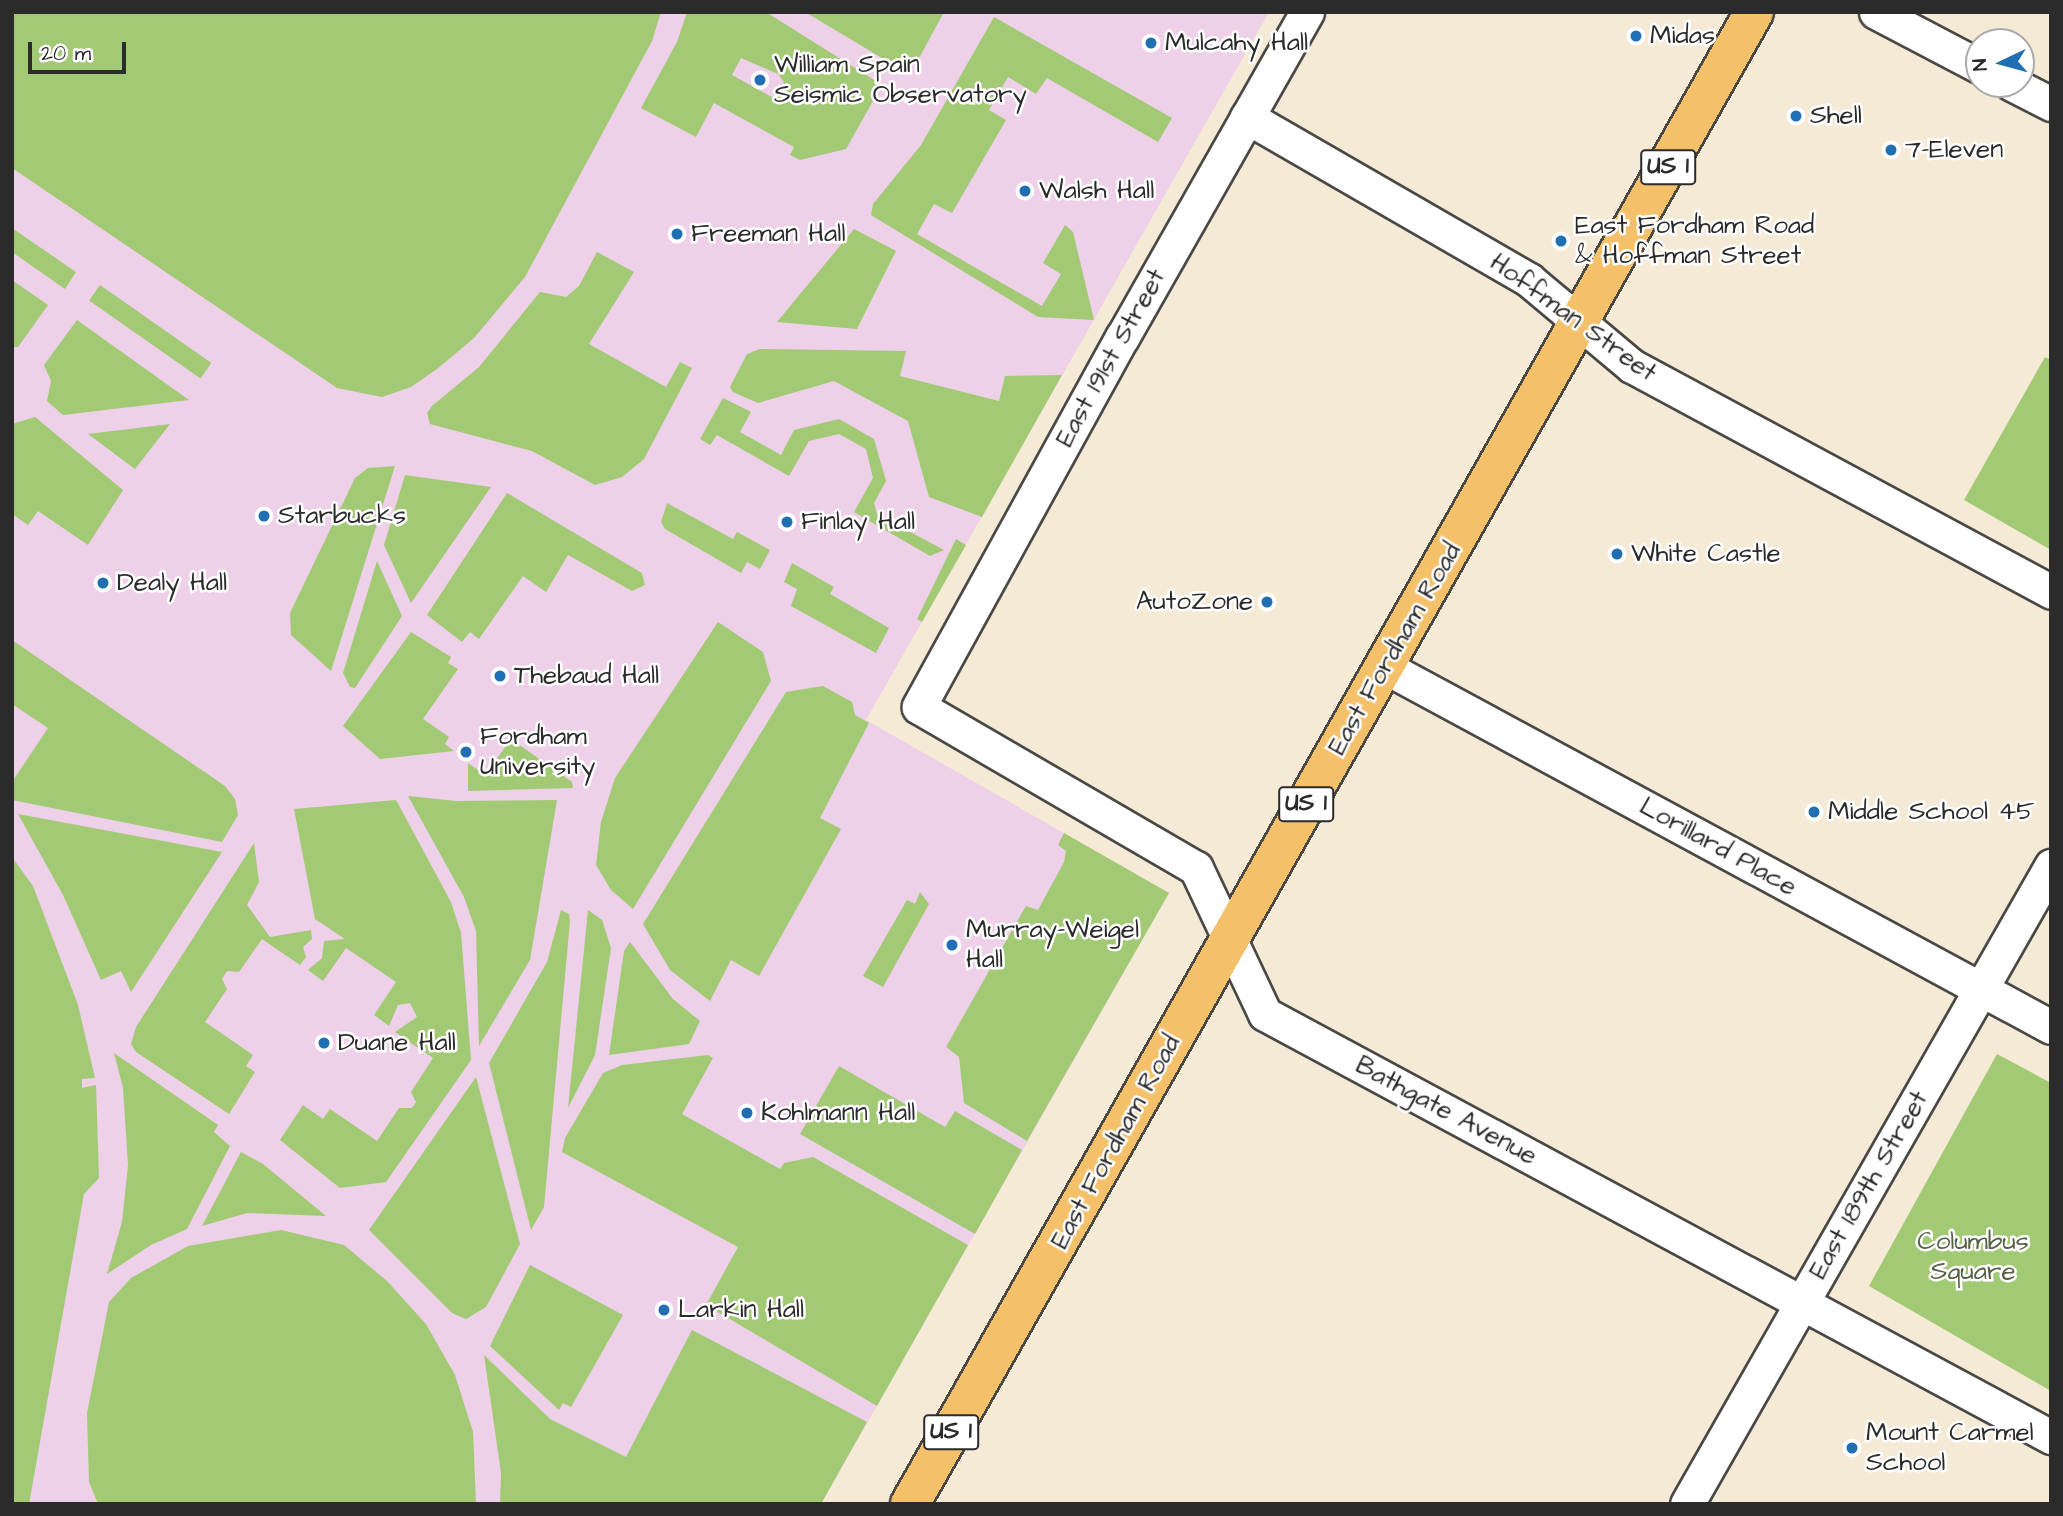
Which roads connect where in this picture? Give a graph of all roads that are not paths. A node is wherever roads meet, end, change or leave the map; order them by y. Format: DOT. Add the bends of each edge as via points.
graph roads {
  1 [pos="1307,12"];
  2 [pos="1754,12"];
  3 [pos="1876,12"];
  4 [pos="1965,59"];
  5 [pos="2035,96"];
  6 [pos="2051,104"];
  7 [pos="1247,117"];
  8 [pos="1580,322"];
  9 [pos="2051,592"];
  10 [pos="1385,667"];
  11 [pos="919,707"];
  12 [pos="2051,866"];
  13 [pos="1229,941"];
  14 [pos="1980,989"];
  15 [pos="2051,1027"];
  16 [pos="1803,1302"];
  17 [pos="2051,1437"];
  18 [pos="910,1504"];
  19 [pos="1687,1504"];
  1 -- 7 [label="street, East 191st Street"];
  2 -- 8 [label="main road, East Fordham Road / US 1"];
  3 -- 4 [label="street"];
  5 -- 6 [label="street"];
  7 -- 8 [label="street, Hoffman Street" via="1529,280"];
  7 -- 11 [label="street, East 191st Street"];
  8 -- 9 [label="street, Hoffman Street" via="1632,366"];
  8 -- 10 [label="main road, East Fordham Road / US 1"];
  10 -- 13 [label="main road, East Fordham Road / US 1"];
  10 -- 14 [label="street, Lorillard Place"];
  11 -- 13 [label="street, Bathgate Avenue" via="1195,868"];
  12 -- 14 [label="street, East 189th Street"];
  13 -- 16 [label="street, Bathgate Avenue" via="1265,1014"];
  13 -- 18 [label="main road, East Fordham Road / US 1"];
  14 -- 15 [label="street, Lorillard Place"];
  14 -- 16 [label="street, East 189th Street"];
  16 -- 17 [label="street, Bathgate Avenue"];
  16 -- 19 [label="street, East 189th Street"];
}
